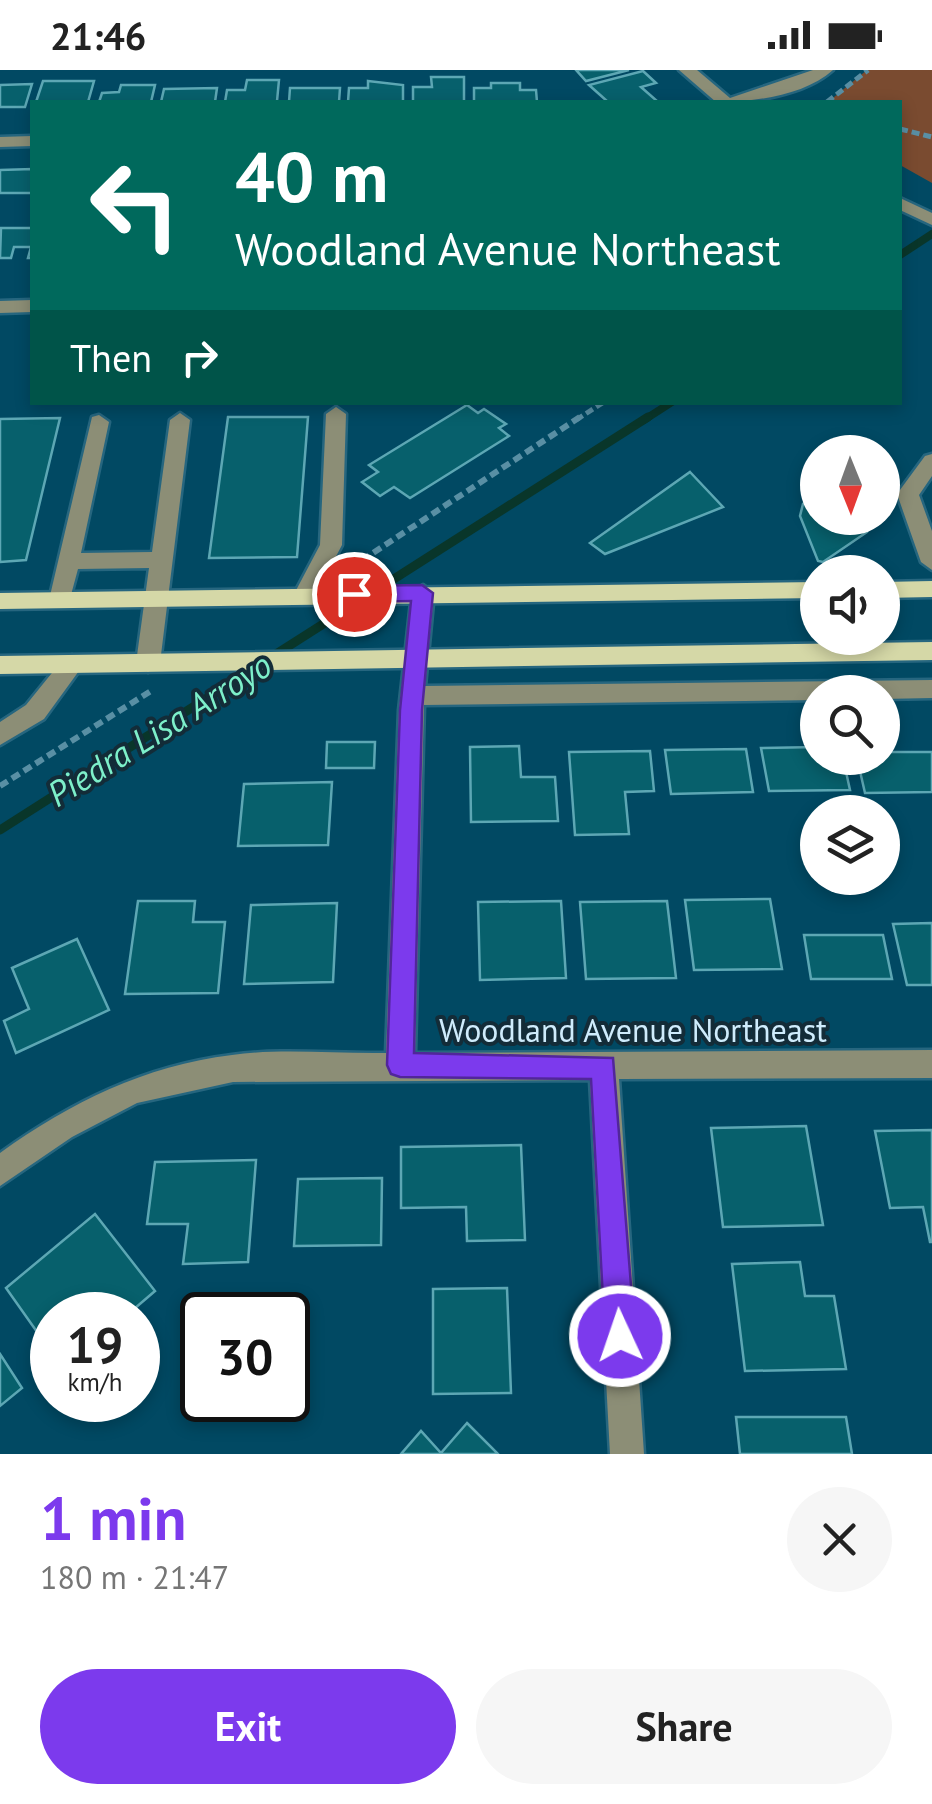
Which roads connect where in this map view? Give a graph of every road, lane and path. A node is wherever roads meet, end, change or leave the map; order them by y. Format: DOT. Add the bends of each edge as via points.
graph roads {
  1 [pos="687,70"];
  2 [pos="825,70"];
  3 [pos="868,70"];
  4 [pos="724,100"];
  5 [pos="740,100"];
  6 [pos="830,100"];
  7 [pos="902,130"];
  8 [pos="932,137"];
  9 [pos="30,141"];
  10 [pos="0,142"];
  11 [pos="902,204"];
  12 [pos="931,220"];
  13 [pos="30,306"];
  14 [pos="0,307"];
  15 [pos="336,414"];
  16 [pos="180,420"];
  17 [pos="99,422"];
  18 [pos="932,461"];
  19 [pos="926,529"];
  20 [pos="160,560"];
  21 [pos="69,561"];
  22 [pos="932,562"];
  23 [pos="800,590"];
  24 [pos="900,590"];
  25 [pos="932,590"];
  26 [pos="422,593"];
  27 [pos="312,595"];
  28 [pos="0,600"];
  29 [pos="60,600"];
  30 [pos="156,600"];
  31 [pos="932,652"];
  32 [pos="416,658"];
  33 [pos="148,663"];
  34 [pos="0,664"];
  35 [pos="72,664"];
  36 [pos="932,689"];
  37 [pos="412,696"];
  38 [pos="0,735"];
  39 [pos="932,1064"];
  40 [pos="400,1065"];
  41 [pos="604,1067"];
  42 [pos="0,1170"];
  43 [pos="627,1454"];
  1 -- 4 [label="street"];
  2 -- 5 [label="street"];
  3 -- 6 [label="path"];
  7 -- 8 [label="path"];
  9 -- 10 [label="street"];
  11 -- 12 [label="street"];
  13 -- 14 [label="street"];
  15 -- 27 [label="street" via="331,544"];
  16 -- 20 [label="street"];
  17 -- 21 [label="street"];
  18 -- 19 [label="street" via="908,494"];
  19 -- 22 [label="street"];
  20 -- 21 [label="street"];
  20 -- 30 [label="street"];
  21 -- 29 [label="street"];
  23 -- 26 [label="main road"];
  24 -- 25 [label="main road"];
  26 -- 27 [label="main road"];
  26 -- 32 [label="street"];
  27 -- 30 [label="main road"];
  28 -- 29 [label="main road"];
  29 -- 30 [label="main road"];
  30 -- 33 [label="street"];
  31 -- 32 [label="main road"];
  32 -- 33 [label="main road"];
  32 -- 37 [label="street"];
  33 -- 35 [label="main road"];
  34 -- 35 [label="main road"];
  35 -- 38 [label="street" via="35,712"];
  36 -- 37 [label="street"];
  37 -- 40 [label="street"];
  39 -- 41 [label="street, Woodland Avenue Northeast"];
  40 -- 41 [label="street, Woodland Avenue Northeast"];
  40 -- 42 [label="street, Woodland Avenue Northeast" via="233,1068 132,1090 61,1127"];
  41 -- 43 [label="street"];
}
